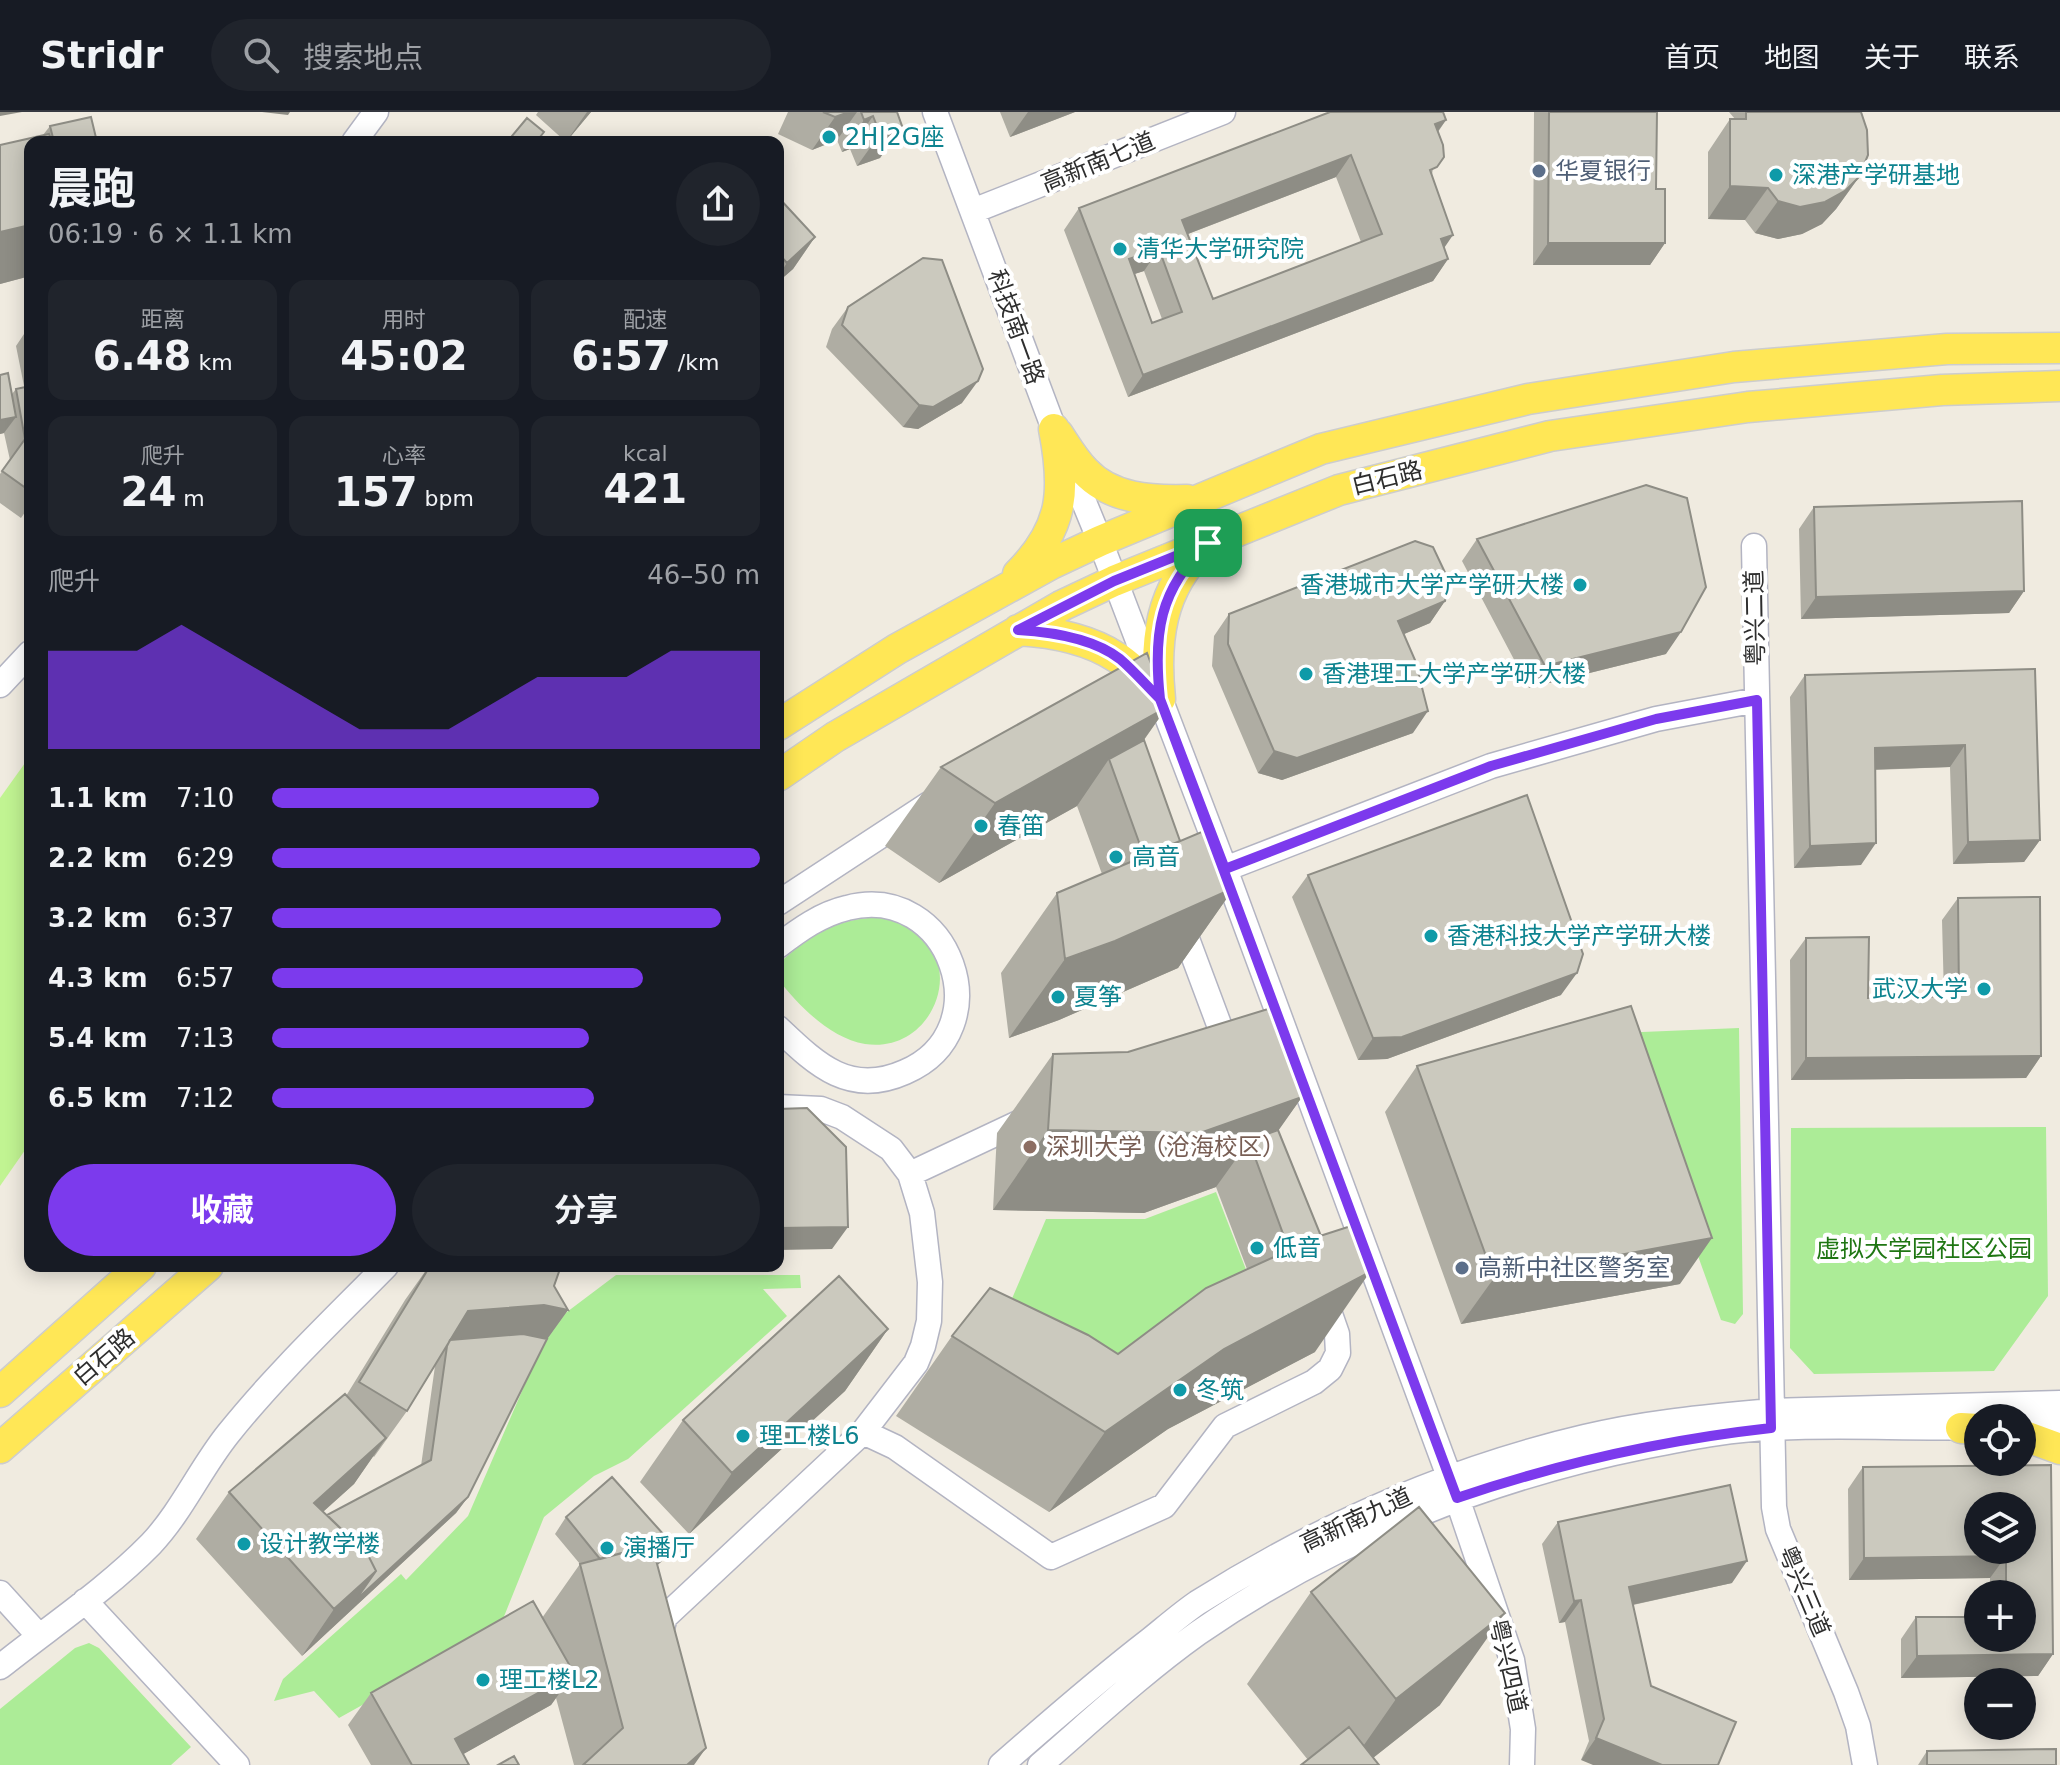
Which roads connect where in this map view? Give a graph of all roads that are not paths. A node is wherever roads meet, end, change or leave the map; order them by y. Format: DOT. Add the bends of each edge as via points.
graph roads {
  1 [pos="376,112"];
  2 [pos="935,112"];
  3 [pos="1223,112"];
  4 [pos="358,136"];
  5 [pos="973,211"];
  6 [pos="2060,348"];
  7 [pos="2060,386"];
  8 [pos="1054,429"];
  9 [pos="1199,500"];
  10 [pos="1100,541"];
  11 [pos="1208,543"];
  12 [pos="1754,546"];
  13 [pos="1114,581"];
  14 [pos="1003,590"];
  15 [pos="1018,630"];
  16 [pos="24,659"];
  17 [pos="0,685"];
  18 [pos="1160,699"];
  19 [pos="1757,700"];
  20 [pos="784,721"];
  21 [pos="784,772"];
  22 [pos="950,790"];
  23 [pos="1225,869"];
  24 [pos="784,899"];
  25 [pos="1173,900"];
  26 [pos="784,942"];
  27 [pos="1278,1012"];
  28 [pos="784,1034"];
  29 [pos="1215,1038"];
  30 [pos="1240,1079"];
  31 [pos="784,1107"];
  32 [pos="1051,1109"];
  33 [pos="910,1174"];
  34 [pos="1314,1269"];
  35 [pos="134,1272"];
  36 [pos="201,1272"];
  37 [pos="380,1272"];
  38 [pos="0,1392"];
  39 [pos="2060,1403"];
  40 [pos="1771,1419"];
  41 [pos="2060,1425"];
  42 [pos="2036,1426"];
  43 [pos="1964,1428"];
  44 [pos="863,1432"];
  45 [pos="2036,1440"];
  46 [pos="0,1448"];
  47 [pos="2060,1449"];
  48 [pos="1453,1488"];
  49 [pos="0,1593"];
  50 [pos="85,1601"];
  51 [pos="39,1636"];
  52 [pos="659,1663"];
  53 [pos="0,1667"];
  54 [pos="237,1765"];
  55 [pos="1001,1765"];
  56 [pos="1040,1765"];
  57 [pos="1522,1765"];
  58 [pos="1865,1765"];
  1 -- 4 [label="street"];
  2 -- 5 [label="street, 科技南一路"];
  3 -- 5 [label="street, 高新南七道"];
  5 -- 8 [label="street, 科技南一路"];
  6 -- 9 [label="main road, 白石路" via="1947,349 1734,367 1528,399 1321,449"];
  7 -- 11 [label="main road, 白石路" via="1748,407 1550,436 1339,490"];
  8 -- 9 [label="main road" via="1083,470 1100,484 1137,498"];
  8 -- 10 [label="street, 科技南一路"];
  8 -- 14 [label="main road" via="1061,464 1053,527"];
  9 -- 10 [label="main road, 白石路"];
  10 -- 13 [label="street, 科技南一路"];
  10 -- 14 [label="main road, 白石路"];
  11 -- 13 [label="main road, 白石路"];
  11 -- 18 [label="main road" via="1188,562 1165,603 1157,644"];
  12 -- 19 [label="street, 粤兴二道"];
  13 -- 15 [label="main road, 白石路"];
  13 -- 18 [label="street, 科技南一路"];
  14 -- 20 [label="main road, 白石路"];
  15 -- 18 [label="main road" via="1098,647 1118,658"];
  15 -- 21 [label="main road, 白石路"];
  16 -- 17 [label="street"];
  18 -- 23 [label="street, 科技南一路"];
  19 -- 23 [label="street" via="1656,719 1491,766"];
  19 -- 40 [label="street, 粤兴二道"];
  22 -- 24 [label="street"];
  23 -- 27 [label="street, 科技南一路"];
  25 -- 29 [label="street"];
  26 -- 28 [label="street" via="836,911 864,905 896,909 936,935 951,958 958,989 953,1020 938,1048 894,1077 872,1081 832,1073"];
  27 -- 29 [label="street"];
  27 -- 48 [label="street, 粤兴四道"];
  29 -- 30 [label="street"];
  31 -- 33 [label="street" via="821,1109 842,1117 891,1149"];
  32 -- 33 [label="street"];
  33 -- 44 [label="street" via="922,1213 929,1321 916,1363"];
  34 -- 44 [label="street" via="1337,1334 1338,1353 1330,1369 1225,1426 1164,1506 1051,1557 895,1447"];
  35 -- 38 [label="main road, 白石路"];
  36 -- 46 [label="main road, 白石路"];
  37 -- 50 [label="street" via="248,1408 152,1543"];
  39 -- 40 [label="street, 高新南九道"];
  40 -- 43 [label="street, 高新南九道"];
  40 -- 48 [label="street, 高新南九道" via="1674,1421 1587,1436 1507,1457"];
  40 -- 58 [label="street, 粤兴三道" via="1778,1529 1846,1692"];
  41 -- 42 [label="street"];
  44 -- 52 [label="street" via="665,1617 656,1647"];
  45 -- 47 [label="main road"];
  48 -- 55 [label="street, 高新南九道" via="1350,1520 1195,1604"];
  48 -- 56 [label="street, 高新南九道" via="1277,1583 1198,1634"];
  48 -- 57 [label="street, 粤兴四道" via="1512,1660 1523,1729"];
  49 -- 51 [label="street"];
  50 -- 51 [label="street"];
  50 -- 54 [label="street"];
  51 -- 53 [label="street"];
}
